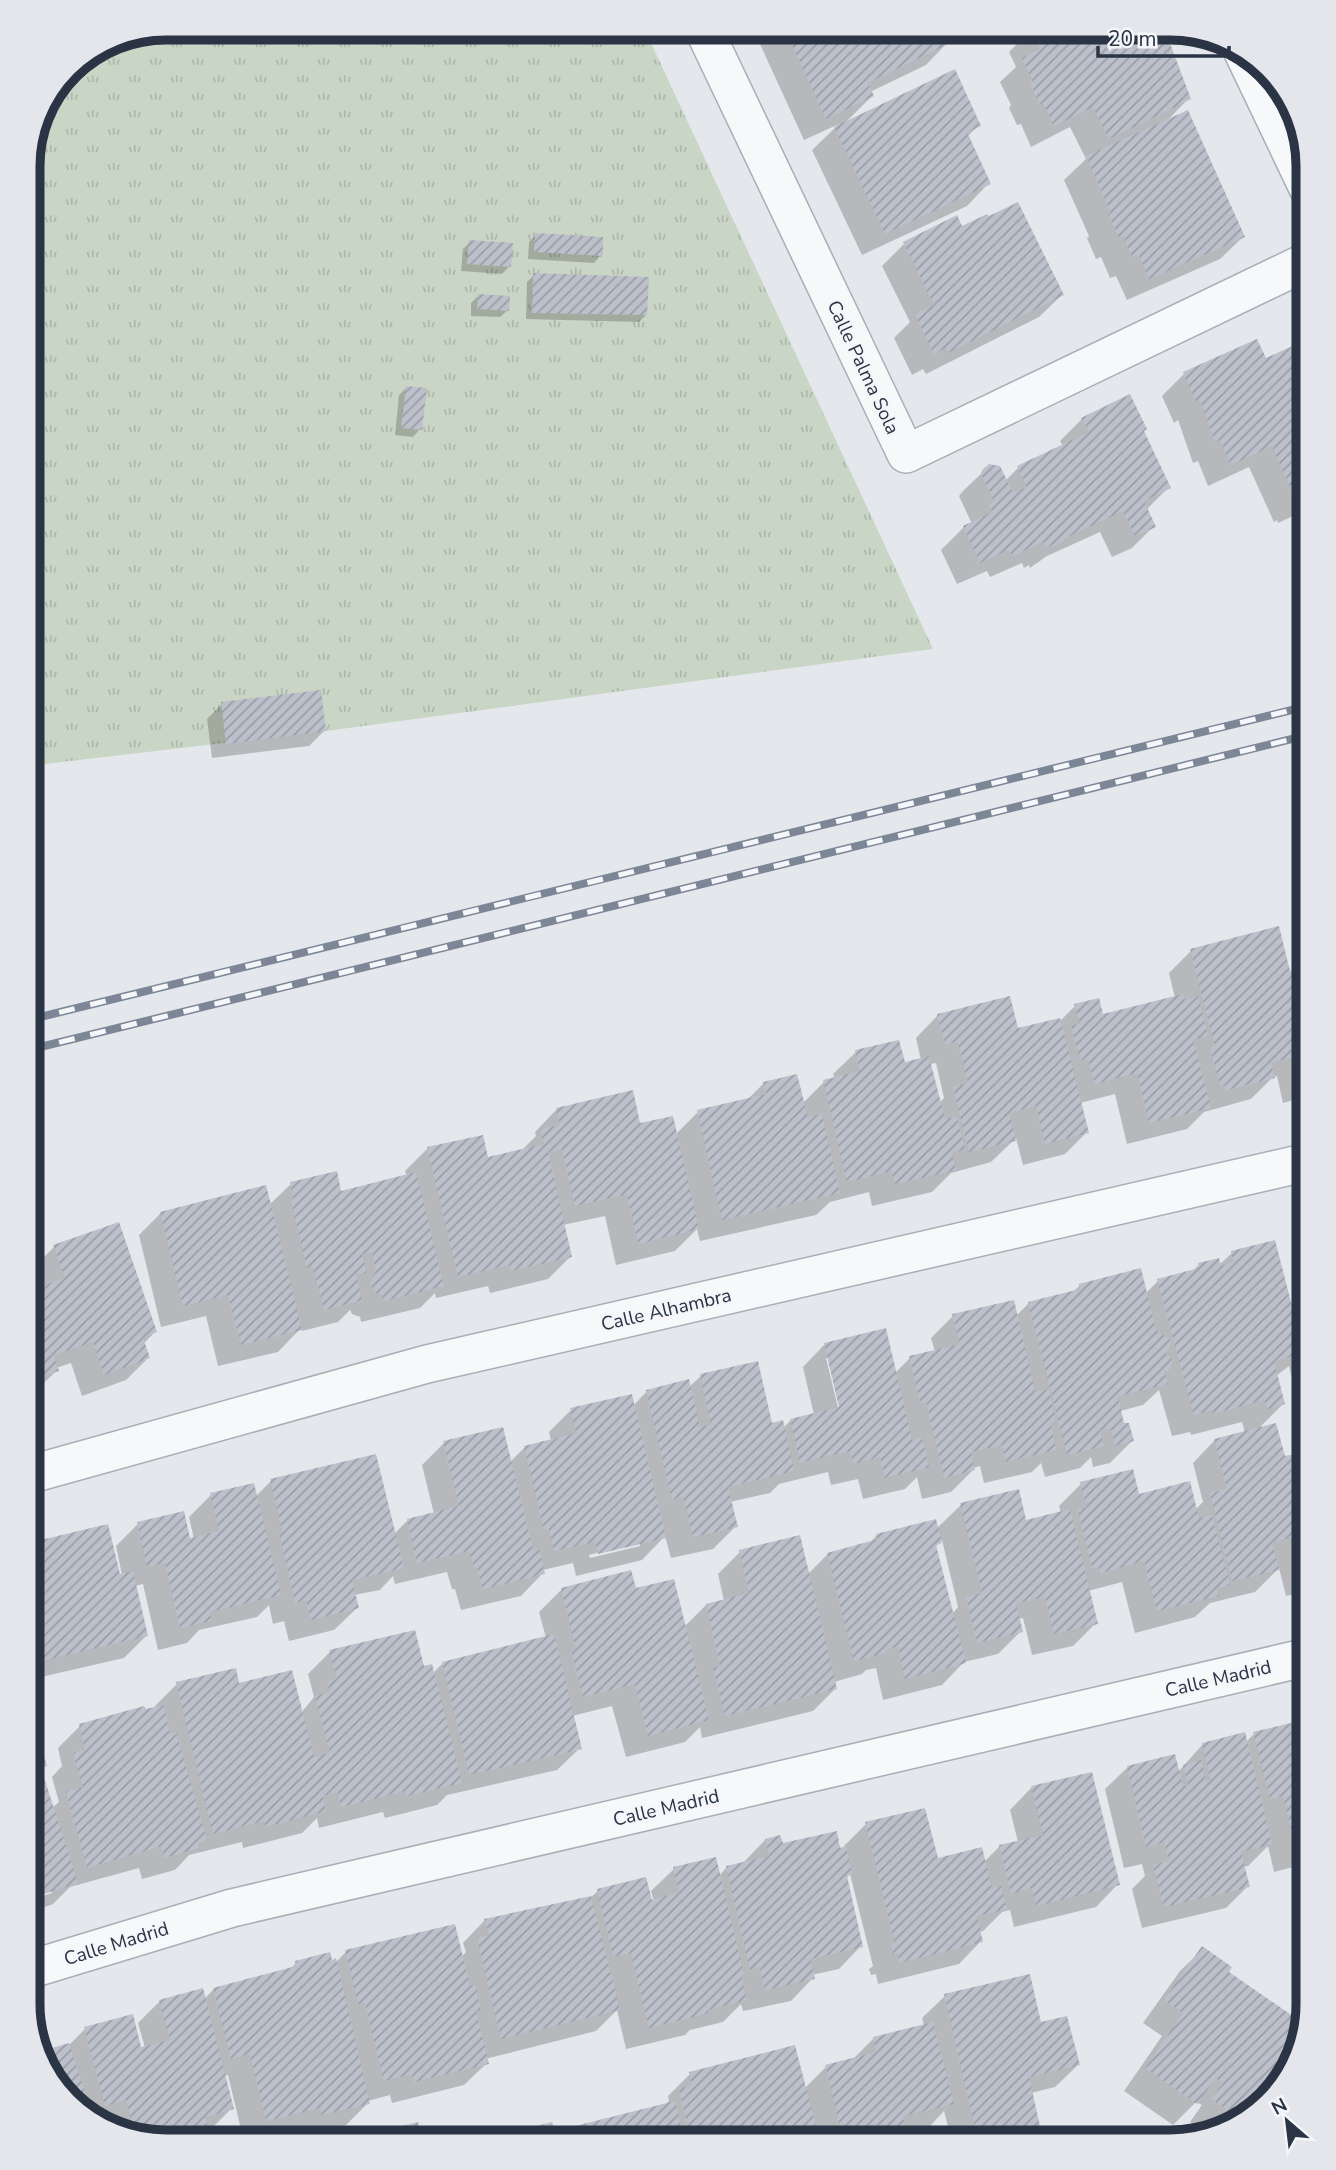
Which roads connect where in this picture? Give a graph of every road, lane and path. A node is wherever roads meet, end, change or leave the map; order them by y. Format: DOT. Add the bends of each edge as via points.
graph roads {
  1 [pos="709,41"];
  2 [pos="1251,70"];
  3 [pos="1295,162"];
  4 [pos="1296,267"];
  5 [pos="1296,1165"];
  6 [pos="40,1472"];
  7 [pos="1296,1660"];
  8 [pos="40,1966"];
  1 -- 4 [label="street, Calle Palma Sola" via="906,454"];
  2 -- 3 [label="street"];
  5 -- 6 [label="street, Calle Alhambra" via="427,1364"];
  7 -- 8 [label="street, Calle Madrid" via="232,1908"];
}
